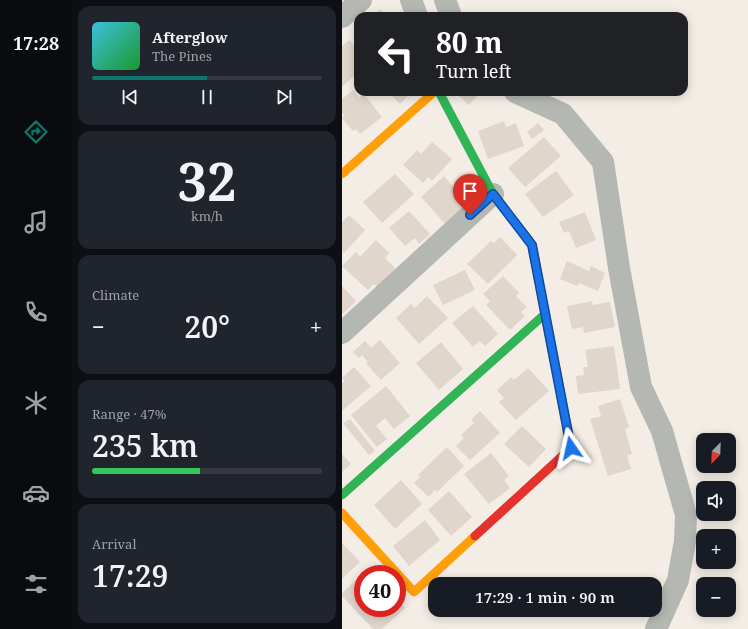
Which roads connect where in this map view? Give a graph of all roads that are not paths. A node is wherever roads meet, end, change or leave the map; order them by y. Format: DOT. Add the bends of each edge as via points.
graph roads {
  1 [pos="361,0"];
  2 [pos="411,0"];
  3 [pos="445,0"];
  4 [pos="416,12"];
  5 [pos="450,12"];
  6 [pos="342,16"];
  7 [pos="430,96"];
  8 [pos="440,96"];
  9 [pos="524,96"];
  10 [pos="342,174"];
  11 [pos="493,194"];
  12 [pos="545,314"];
  13 [pos="342,333"];
  14 [pos="342,495"];
  15 [pos="342,513"];
  16 [pos="656,629"];
  1 -- 6 [label="street"];
  2 -- 4 [label="street"];
  3 -- 5 [label="street"];
  7 -- 10 [label="street"];
  8 -- 11 [label="street"];
  9 -- 16 [label="street" via="562,114 603,162 641,387 662,431 686,515 685,541 678,580"];
  11 -- 12 [label="street" via="532,245"];
  11 -- 13 [label="street"];
  12 -- 14 [label="street"];
  12 -- 15 [label="street" via="571,448 414,592"];
}
